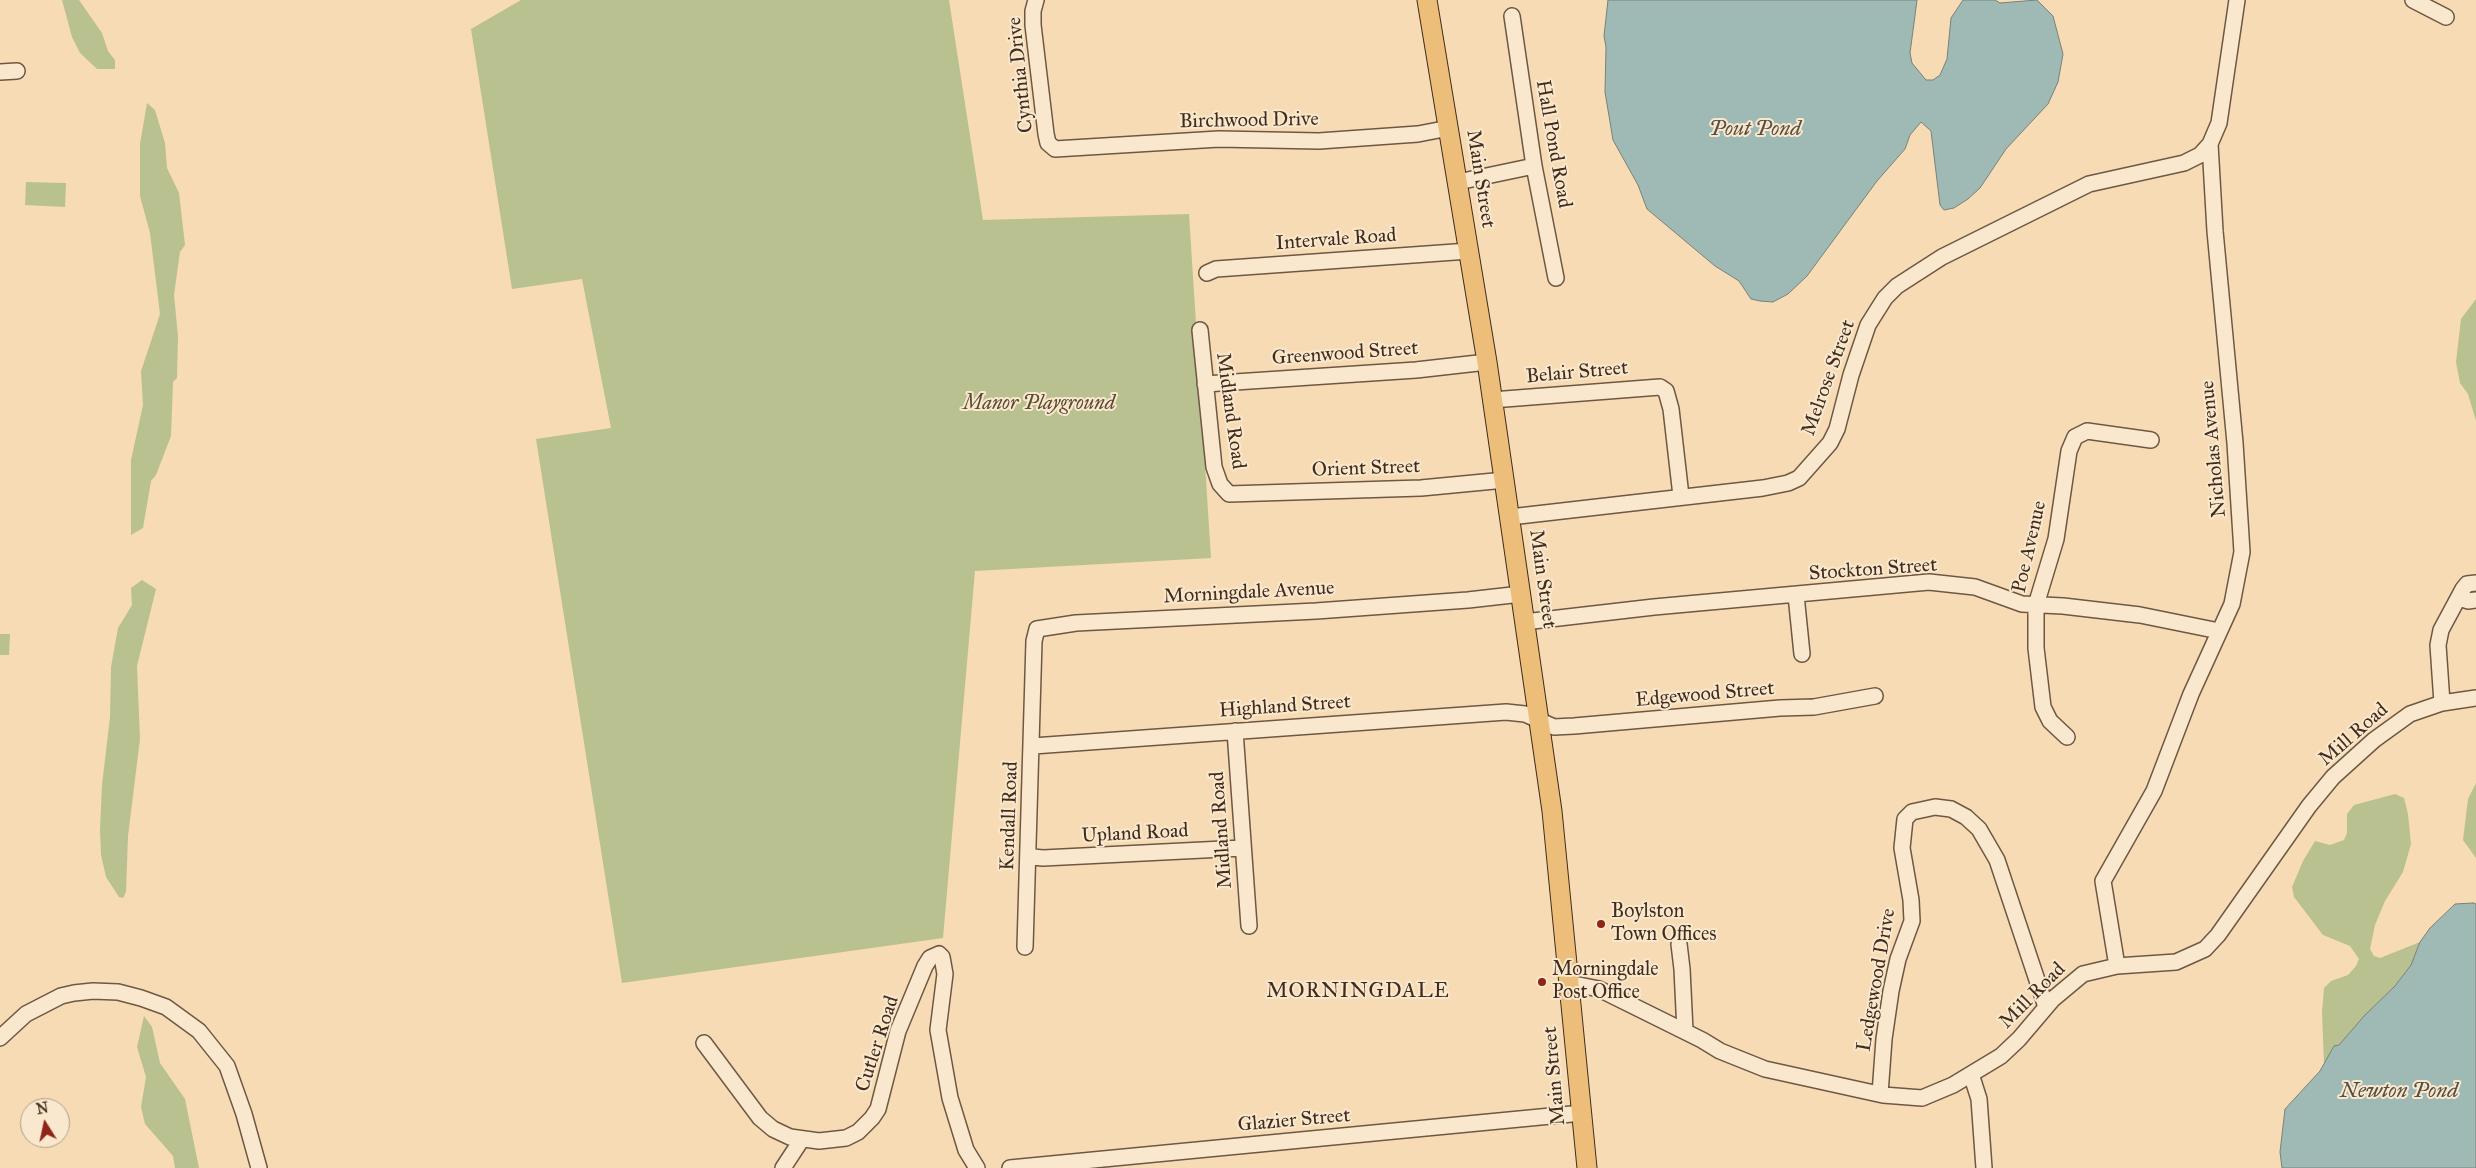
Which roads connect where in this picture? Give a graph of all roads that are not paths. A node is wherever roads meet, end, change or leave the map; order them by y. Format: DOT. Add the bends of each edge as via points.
graph roads {
  1 [pos="1036,0"];
  2 [pos="1427,0"];
  3 [pos="2237,0"];
  4 [pos="2413,0"];
  5 [pos="1512,16"];
  6 [pos="2446,17"];
  7 [pos="17,71"];
  8 [pos="0,72"];
  9 [pos="1449,128"];
  10 [pos="2210,144"];
  11 [pos="1050,146"];
  12 [pos="1534,166"];
  13 [pos="1458,182"];
  14 [pos="1469,251"];
  15 [pos="1207,273"];
  16 [pos="1556,278"];
  17 [pos="1200,330"];
  18 [pos="1487,362"];
  19 [pos="1205,384"];
  20 [pos="1492,400"];
  21 [pos="2151,440"];
  22 [pos="1505,480"];
  23 [pos="1229,494"];
  24 [pos="1681,496"];
  25 [pos="1510,517"];
  26 [pos="2476,583"];
  27 [pos="1520,594"];
  28 [pos="1796,596"];
  29 [pos="2459,598"];
  30 [pos="2476,600"];
  31 [pos="2036,605"];
  32 [pos="1524,622"];
  33 [pos="2219,632"];
  34 [pos="1802,654"];
  35 [pos="1033,686"];
  36 [pos="1875,696"];
  37 [pos="2476,698"];
  38 [pos="2442,703"];
  39 [pos="1540,721"];
  40 [pos="1235,731"];
  41 [pos="2067,736"];
  42 [pos="1033,746"];
  43 [pos="1244,848"];
  44 [pos="1029,854"];
  45 [pos="1250,926"];
  46 [pos="1679,944"];
  47 [pos="1025,947"];
  48 [pos="2117,966"];
  49 [pos="1569,983"];
  50 [pos="2046,1007"];
  51 [pos="1685,1031"];
  52 [pos="0,1038"];
  53 [pos="704,1043"];
  54 [pos="1971,1074"];
  55 [pos="1880,1094"];
  56 [pos="1582,1113"];
  57 [pos="802,1139"];
  58 [pos="974,1165"];
  59 [pos="259,1168"];
  60 [pos="783,1168"];
  61 [pos="1010,1168"];
  62 [pos="1587,1168"];
  63 [pos="1984,1168"];
  1 -- 11 [label="street, Cynthia Drive" via="1034,31"];
  2 -- 9 [label="main road, Main Street"];
  3 -- 10 [label="street, Nicholas Avenue" via="2219,123"];
  4 -- 6 [label="street"];
  5 -- 12 [label="street, Hall Pond Road"];
  7 -- 8 [label="street"];
  9 -- 11 [label="street, Birchwood Drive" via="1400,136 1319,140 1220,139 1061,149"];
  9 -- 13 [label="main road, Main Street"];
  10 -- 24 [label="street, Melrose Street" via="2200,155 2184,163 2089,184 1926,266 1885,298 1868,325 1837,429 1809,469 1799,478 1782,484"];
  10 -- 33 [label="street, Nicholas Avenue" via="2242,537 2238,582"];
  12 -- 13 [label="street"];
  12 -- 16 [label="street, Hall Pond Road"];
  13 -- 14 [label="main road, Main Street"];
  14 -- 15 [label="street, Intervale Road" via="1216,269"];
  14 -- 18 [label="main road, Main Street"];
  17 -- 19 [label="street, Midland Road"];
  18 -- 19 [label="street, Greenwood Street"];
  18 -- 20 [label="main road, Main Street"];
  19 -- 23 [label="street, Midland Road" via="1214,467 1220,484"];
  20 -- 22 [label="main road, Main Street"];
  20 -- 24 [label="street, Belair Street" via="1660,387 1671,409"];
  21 -- 31 [label="street, Poe Avenue" via="2087,432 2077,434 2064,476 2056,539"];
  22 -- 23 [label="street, Orient Street" via="1421,488"];
  22 -- 25 [label="main road, Main Street"];
  24 -- 25 [label="street, Melrose Street"];
  25 -- 27 [label="main road, Main Street"];
  26 -- 29 [label="street" via="2467,584"];
  27 -- 32 [label="main road, Main Street"];
  27 -- 35 [label="street, Morningdale Avenue" via="1316,611 1076,622 1041,627 1035,633"];
  28 -- 31 [label="street, Stockton Street" via="1929,582 1975,587 2012,602"];
  28 -- 32 [label="street, Stockton Street"];
  28 -- 34 [label="street"];
  29 -- 30 [label="street"];
  29 -- 38 [label="street" via="2441,630 2438,646"];
  31 -- 33 [label="street, Stockton Street" via="2140,615"];
  31 -- 41 [label="street, Poe Avenue" via="2036,648 2043,707 2050,721"];
  32 -- 39 [label="main road, Main Street"];
  33 -- 48 [label="street, Nicholas Avenue" via="2191,694 2154,792 2103,880"];
  35 -- 42 [label="street, Kendall Road"];
  36 -- 39 [label="street, Edgewood Street" via="1814,707 1574,726 1554,727"];
  37 -- 38 [label="street, Mill Road"];
  38 -- 48 [label="street, Mill Road" via="2410,714 2394,724 2334,777 2309,806 2205,949 2176,962"];
  39 -- 40 [label="street, Highland Street" via="1525,714 1506,712"];
  39 -- 49 [label="main road, Main Street" via="1554,821"];
  40 -- 42 [label="street, Highland Street"];
  40 -- 43 [label="street, Midland Road"];
  42 -- 44 [label="street, Kendall Road" via="1026,848"];
  43 -- 44 [label="street, Upland Road" via="1043,858"];
  43 -- 45 [label="street, Midland Road"];
  44 -- 47 [label="street, Kendall Road"];
  46 -- 51 [label="street"];
  48 -- 50 [label="street, Mill Road" via="2083,974"];
  49 -- 51 [label="street, Mill Road" via="1599,989"];
  49 -- 56 [label="main road, Main Street"];
  50 -- 54 [label="street, Mill Road" via="2001,1056"];
  50 -- 55 [label="street, Ledgewood Drive" via="1997,860 1979,829 1951,809 1936,807 1912,812 1905,819 1902,848 1912,922 1898,959 1892,991 1884,1038"];
  51 -- 55 [label="street, Mill Road" via="1720,1051 1766,1069"];
  52 -- 59 [label="street" via="26,1014 74,993 118,992 166,1007 200,1031 227,1066"];
  53 -- 57 [label="street, Cutler Road" via="765,1123 783,1134"];
  54 -- 55 [label="street, Mill Road" via="1922,1098"];
  54 -- 63 [label="street" via="1979,1099"];
  56 -- 61 [label="street, Glazier Street"];
  56 -- 62 [label="main road, Main Street"];
  57 -- 58 [label="street, Cutler Road" via="819,1142 846,1138 858,1132 872,1118 882,1098 898,1031 925,966 930,958 939,954 945,974 940,1039 955,1120"];
  57 -- 60 [label="street"];
}
